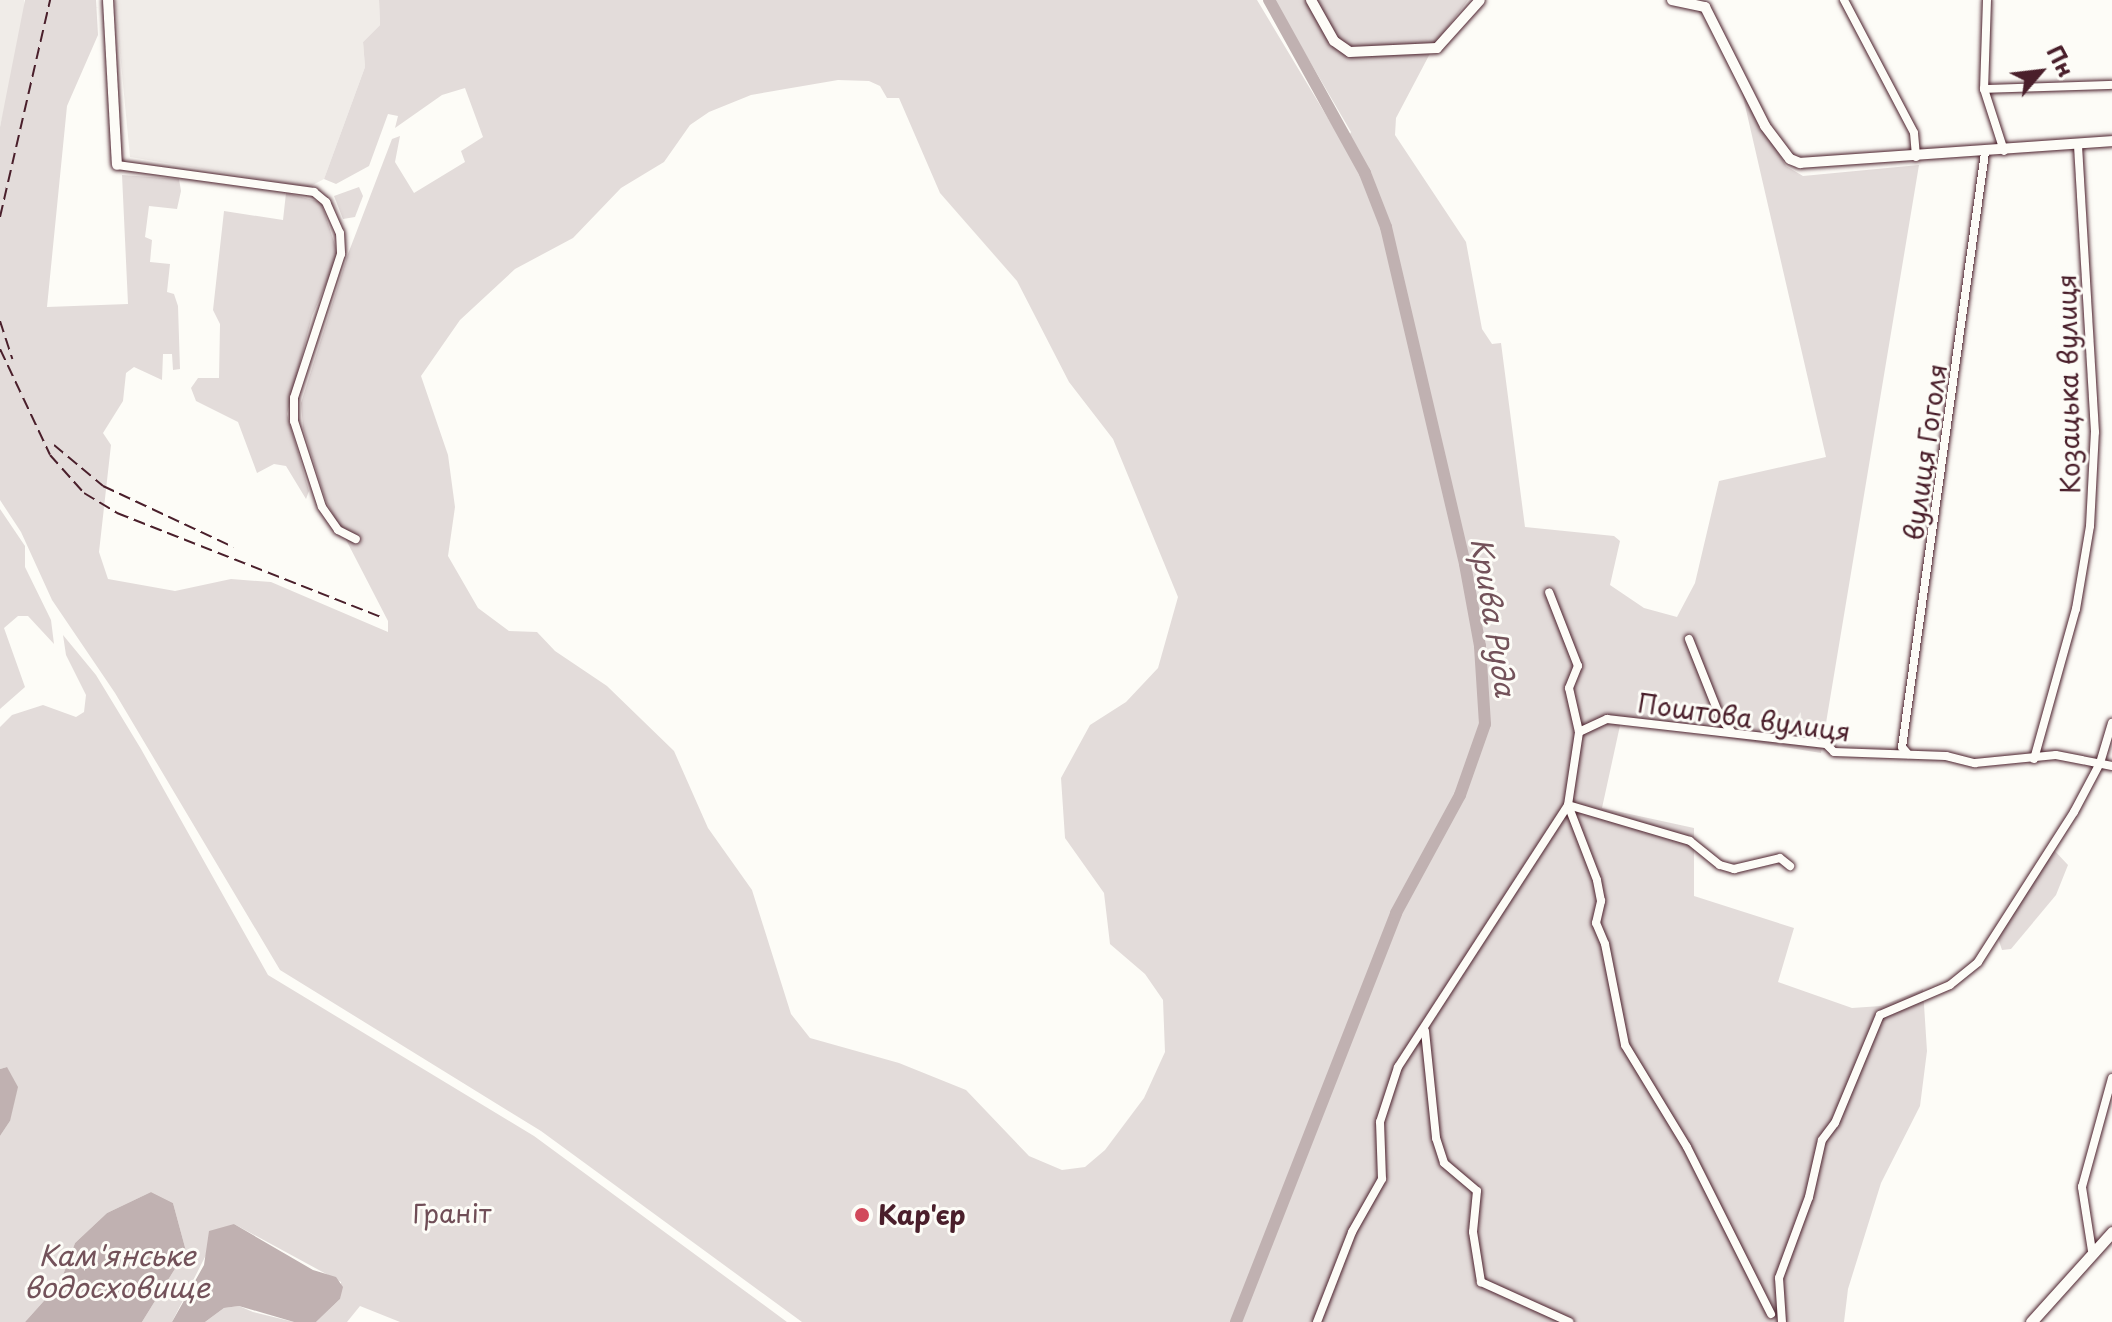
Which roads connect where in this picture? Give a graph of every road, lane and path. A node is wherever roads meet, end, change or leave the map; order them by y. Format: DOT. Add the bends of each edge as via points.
graph roads {
  1 [pos="108,0"];
  2 [pos="1311,0"];
  3 [pos="1480,0"];
  4 [pos="1672,0"];
  5 [pos="1844,0"];
  6 [pos="1987,0"];
  7 [pos="2112,85"];
  8 [pos="1984,89"];
  9 [pos="2112,141"];
  10 [pos="2078,145"];
  11 [pos="2004,152"];
  12 [pos="1985,153"];
  13 [pos="1916,157"];
  14 [pos="117,165"];
  15 [pos="356,539"];
  16 [pos="1549,592"];
  17 [pos="1689,639"];
  18 [pos="2112,723"];
  19 [pos="1731,731"];
  20 [pos="1579,732"];
  21 [pos="1908,754"];
  22 [pos="2034,759"];
  23 [pos="2100,763"];
  24 [pos="2112,766"];
  25 [pos="1568,805"];
  26 [pos="1790,866"];
  27 [pos="1425,1031"];
  28 [pos="2112,1078"];
  29 [pos="2111,1234"];
  30 [pos="2092,1251"];
  31 [pos="1777,1318"];
  32 [pos="1317,1322"];
  33 [pos="1569,1322"];
  34 [pos="2031,1322"];
  1 -- 14 [label="street"];
  2 -- 3 [label="street" via="1334,41 1350,52 1437,48"];
  4 -- 13 [label="street" via="1705,7 1765,126 1794,161"];
  5 -- 13 [label="street" via="1914,133"];
  6 -- 8 [label="street"];
  7 -- 8 [label="street"];
  8 -- 11 [label="street"];
  9 -- 10 [label="street"];
  10 -- 11 [label="street"];
  10 -- 22 [label="street, Козацька вулиця" via="2095,432 2089,546"];
  11 -- 12 [label="street"];
  12 -- 13 [label="street"];
  12 -- 21 [label="street, вулиця Гоголя" via="1902,747"];
  14 -- 15 [label="street" via="314,192 326,202 340,233 341,254 298,386 294,421 322,507 338,530"];
  16 -- 20 [label="street" via="1576,652 1578,666 1569,688"];
  17 -- 19 [label="street" via="1720,717"];
  18 -- 23 [label="street"];
  19 -- 20 [label="street, Поштова вулиця" via="1722,735 1607,719"];
  19 -- 21 [label="street, Поштова вулиця" via="1826,744 1834,752"];
  20 -- 25 [label="street"];
  21 -- 22 [label="street, Поштова вулиця" via="1975,763"];
  22 -- 23 [label="street, Поштова вулиця" via="2056,755"];
  23 -- 24 [label="street, Поштова вулиця"];
  23 -- 31 [label="street" via="1978,962 1950,985 1880,1015 1835,1123 1822,1140 1809,1197 1779,1278"];
  25 -- 26 [label="street" via="1690,841 1720,865 1734,869 1780,858"];
  25 -- 27 [label="street"];
  25 -- 31 [label="street" via="1597,880 1601,901 1596,923 1625,1045 1687,1147"];
  27 -- 32 [label="street" via="1398,1067 1380,1122 1382,1179 1352,1232"];
  27 -- 33 [label="street" via="1436,1138 1444,1163 1477,1191 1473,1232 1481,1282"];
  28 -- 30 [label="street" via="2082,1187"];
  29 -- 30 [label="main road"];
  30 -- 34 [label="main road"];
}
